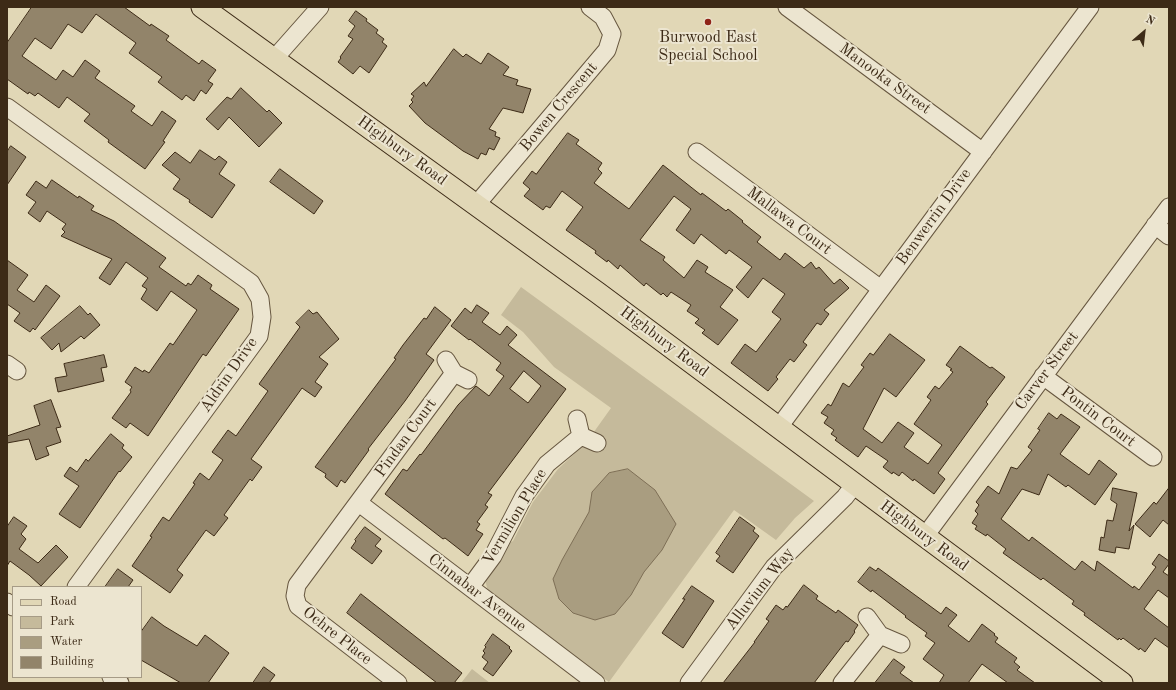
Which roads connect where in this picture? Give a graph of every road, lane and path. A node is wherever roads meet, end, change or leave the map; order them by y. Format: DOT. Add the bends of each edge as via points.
graph roads {
  1 [pos="202,7"];
  2 [pos="320,7"];
  3 [pos="590,7"];
  4 [pos="787,7"];
  5 [pos="1090,7"];
  6 [pos="274,59"];
  7 [pos="7,107"];
  8 [pos="697,152"];
  9 [pos="983,152"];
  10 [pos="476,205"];
  11 [pos="1169,207"];
  12 [pos="1155,225"];
  13 [pos="1169,236"];
  14 [pos="881,289"];
  15 [pos="456,371"];
  16 [pos="1043,376"];
  17 [pos="577,419"];
  18 [pos="779,427"];
  19 [pos="581,436"];
  20 [pos="597,443"];
  21 [pos="1153,457"];
  22 [pos="855,484"];
  23 [pos="359,503"];
  24 [pos="925,536"];
  25 [pos="77,586"];
  26 [pos="470,587"];
  27 [pos="867,617"];
  28 [pos="880,635"];
  29 [pos="901,644"];
  30 [pos="398,683"];
  31 [pos="596,683"];
  32 [pos="689,683"];
  33 [pos="842,683"];
  34 [pos="1122,683"];
  1 -- 6 [label="main road, Highbury Road"];
  2 -- 6 [label="street"];
  3 -- 10 [label="street, Bowen Crescent" via="603,17 612,34 607,50"];
  4 -- 9 [label="street, Manooka Street"];
  5 -- 9 [label="street, Benwerrin Drive"];
  6 -- 10 [label="main road, Highbury Road"];
  7 -- 25 [label="street, Aldrin Drive" via="251,283 260,298 262,317 258,336"];
  8 -- 14 [label="street, Mallawa Court"];
  9 -- 14 [label="street, Benwerrin Drive"];
  10 -- 18 [label="main road, Highbury Road"];
  11 -- 12 [label="street, Carver Street"];
  12 -- 13 [label="street"];
  12 -- 16 [label="street, Carver Street"];
  14 -- 18 [label="street, Benwerrin Drive"];
  15 -- 23 [label="street, Pindan Court"];
  16 -- 21 [label="street, Pontin Court"];
  16 -- 24 [label="street, Carver Street"];
  17 -- 19 [label="street"];
  18 -- 22 [label="main road, Highbury Road"];
  19 -- 20 [label="street"];
  19 -- 26 [label="street, Vermilion Place" via="542,470 524,496 493,556"];
  22 -- 24 [label="main road, Highbury Road"];
  22 -- 32 [label="street, Alluvium Way" via="845,497 774,566"];
  23 -- 26 [label="street, Cinnabar Avenue"];
  23 -- 30 [label="street, Ochre Place" via="297,586 295,596 298,606"];
  24 -- 34 [label="main road, Highbury Road"];
  26 -- 31 [label="street, Cinnabar Avenue"];
  27 -- 28 [label="street"];
  28 -- 29 [label="street"];
  28 -- 33 [label="street"];
}
